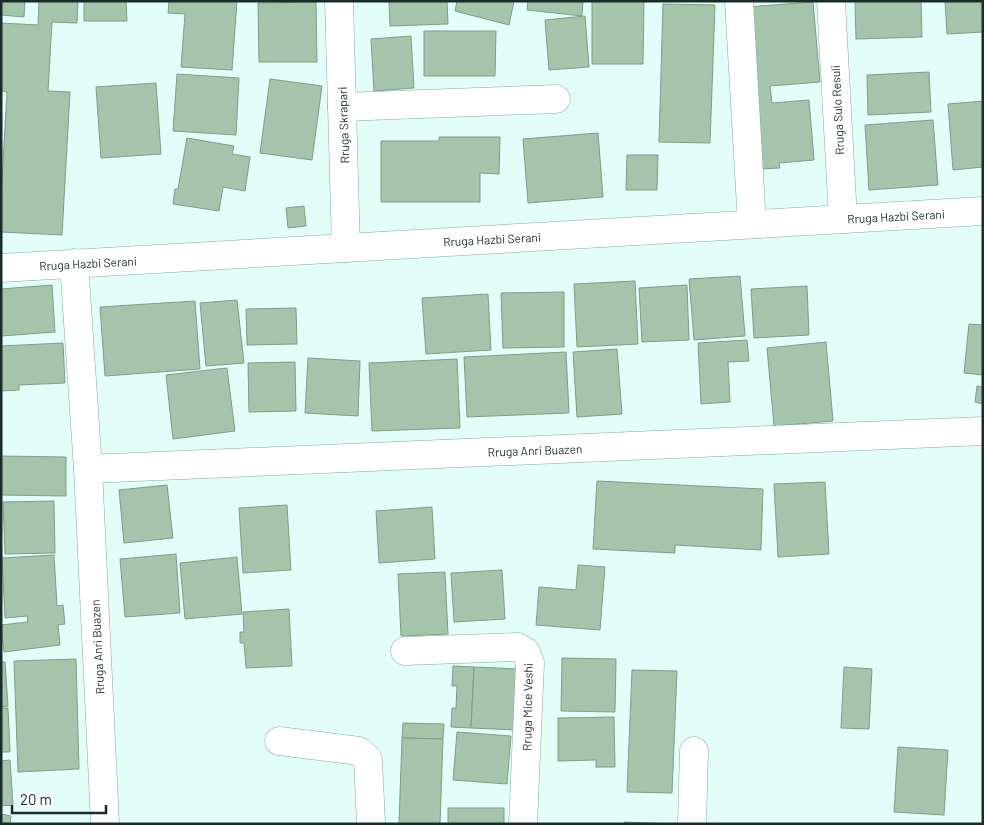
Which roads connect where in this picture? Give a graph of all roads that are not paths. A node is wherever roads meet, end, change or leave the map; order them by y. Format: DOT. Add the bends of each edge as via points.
graph roads {
  1 [pos="339,1"];
  2 [pos="739,1"];
  3 [pos="831,1"];
  4 [pos="556,98"];
  5 [pos="342,107"];
  6 [pos="983,211"];
  7 [pos="843,219"];
  8 [pos="752,224"];
  9 [pos="346,248"];
  10 [pos="74,263"];
  11 [pos="1,268"];
  12 [pos="983,431"];
  13 [pos="88,469"];
  14 [pos="405,651"];
  15 [pos="280,741"];
  16 [pos="694,751"];
  17 [pos="105,824"];
  18 [pos="371,824"];
  19 [pos="523,824"];
  20 [pos="692,824"];
  1 -- 5 [label="street, Rruga Skrapari"];
  2 -- 8 [label="street"];
  3 -- 7 [label="street, Rruga Sulo Resuli"];
  4 -- 5 [label="street"];
  5 -- 9 [label="street, Rruga Skrapari"];
  6 -- 7 [label="street, Rruga Hazbi Serani"];
  7 -- 8 [label="street, Rruga Hazbi Serani"];
  8 -- 9 [label="street, Rruga Hazbi Serani"];
  9 -- 10 [label="street, Rruga Hazbi Serani"];
  10 -- 11 [label="street, Rruga Hazbi Serani"];
  10 -- 13 [label="street, Rruga Anri Buazen"];
  12 -- 13 [label="street, Rruga Anri Buazen"];
  13 -- 17 [label="street, Rruga Anri Buazen"];
  14 -- 19 [label="street, Rruga Mice Veshi" via="518,647 526,652 530,663"];
  15 -- 18 [label="street" via="359,751 364,755 368,759"];
  16 -- 20 [label="street"];
}
